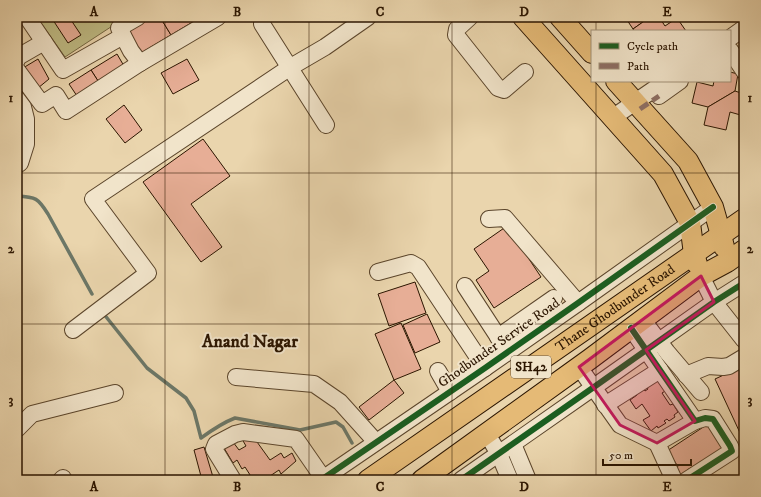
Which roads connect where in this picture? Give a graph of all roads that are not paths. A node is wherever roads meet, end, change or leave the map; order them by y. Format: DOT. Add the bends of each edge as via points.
graph roads {
  1 [pos="138,17"];
  2 [pos="218,17"];
  3 [pos="368,17"];
  4 [pos="378,17"];
  5 [pos="470,17"];
  6 [pos="523,17"];
  7 [pos="560,17"];
  8 [pos="24,21"];
  9 [pos="262,24"];
  10 [pos="744,28"];
  11 [pos="123,36"];
  12 [pos="44,42"];
  13 [pos="731,47"];
  14 [pos="731,50"];
  15 [pos="591,52"];
  16 [pos="17,60"];
  17 [pos="140,63"];
  18 [pos="290,68"];
  19 [pos="17,70"];
  20 [pos="744,71"];
  21 [pos="525,72"];
  22 [pos="617,82"];
  23 [pos="664,82"];
  24 [pos="679,82"];
  25 [pos="659,96"];
  26 [pos="17,99"];
  27 [pos="634,102"];
  28 [pos="612,118"];
  29 [pos="326,125"];
  30 [pos="17,165"];
  31 [pos="713,207"];
  32 [pos="490,219"];
  33 [pos="744,219"];
  34 [pos="690,224"];
  35 [pos="722,235"];
  36 [pos="744,250"];
  37 [pos="694,254"];
  38 [pos="727,262"];
  39 [pos="378,272"];
  40 [pos="701,276"];
  41 [pos="743,285"];
  42 [pos="465,286"];
  43 [pos="554,298"];
  44 [pos="714,302"];
  45 [pos="578,303"];
  46 [pos="637,323"];
  47 [pos="72,330"];
  48 [pos="498,337"];
  49 [pos="744,340"];
  50 [pos="653,345"];
  51 [pos="508,352"];
  52 [pos="743,359"];
  53 [pos="580,367"];
  54 [pos="485,368"];
  55 [pos="660,370"];
  56 [pos="438,371"];
  57 [pos="686,375"];
  58 [pos="236,378"];
  59 [pos="594,387"];
  60 [pos="450,392"];
  61 [pos="701,392"];
  62 [pos="115,394"];
  63 [pos="605,405"];
  64 [pos="695,421"];
  65 [pos="17,429"];
  66 [pos="487,434"];
  67 [pos="376,442"];
  68 [pos="657,443"];
  69 [pos="513,444"];
  70 [pos="499,454"];
  71 [pos="322,479"];
  72 [pos="233,480"];
  73 [pos="368,480"];
  74 [pos="422,480"];
  75 [pos="461,480"];
  76 [pos="510,480"];
  77 [pos="528,480"];
  78 [pos="674,480"];
  79 [pos="687,480"];
  1 -- 11 [label="street" via="119,28"];
  2 -- 17 [label="street"];
  3 -- 4 [label="street"];
  3 -- 18 [label="street"];
  5 -- 21 [label="street" via="457,29 456,35 498,88 504,90"];
  6 -- 28 [label="main road"];
  7 -- 15 [label="main road"];
  8 -- 12 [label="street"];
  9 -- 18 [label="street"];
  10 -- 13 [label="street"];
  11 -- 12 [label="street" via="62,70"];
  11 -- 17 [label="street"];
  12 -- 16 [label="street"];
  14 -- 20 [label="street"];
  17 -- 19 [label="street" via="66,111 56,95 42,104"];
  18 -- 29 [label="street"];
  18 -- 47 [label="street" via="94,199 148,273"];
  22 -- 27 [label="main road"];
  23 -- 27 [label="street"];
  24 -- 25 [label="street"];
  26 -- 30 [label="street" via="23,107 26,119 26,144"];
  27 -- 28 [label="street"];
  27 -- 31 [label="main road" via="688,160"];
  28 -- 34 [label="main road" via="663,174"];
  31 -- 34 [label="street, Ghodbunder Service Road"];
  31 -- 35 [label="main road"];
  32 -- 45 [label="street" via="505,218"];
  33 -- 35 [label="main road, Thane Ghodbunder Road / SH42"];
  34 -- 37 [label="main road"];
  34 -- 45 [label="street, Ghodbunder Service Road"];
  35 -- 37 [label="main road, Thane Ghodbunder Road / SH42"];
  35 -- 38 [label="main road"];
  36 -- 38 [label="main road, Thane Ghodbunder Road / SH42"];
  37 -- 40 [label="main road"];
  37 -- 73 [label="main road, Thane Ghodbunder Road / SH42"];
  38 -- 40 [label="main road, Thane Ghodbunder Road / SH42"];
  38 -- 41 [label="street"];
  39 -- 54 [label="street" via="411,264 418,267"];
  40 -- 44 [label="street"];
  40 -- 46 [label="main road, Thane Ghodbunder Road / SH42"];
  41 -- 44 [label="street"];
  42 -- 48 [label="street"];
  43 -- 48 [label="street"];
  44 -- 49 [label="street"];
  44 -- 50 [label="street"];
  45 -- 51 [label="street, Ghodbunder Service Road"];
  46 -- 50 [label="street"];
  46 -- 53 [label="main road, Thane Ghodbunder Road / SH42"];
  48 -- 51 [label="street"];
  50 -- 55 [label="street"];
  50 -- 57 [label="street" via="667,352"];
  50 -- 59 [label="street"];
  51 -- 54 [label="street, Ghodbunder Service Road"];
  52 -- 57 [label="street" via="729,366 708,366"];
  53 -- 59 [label="street"];
  53 -- 66 [label="main road, Thane Ghodbunder Road / SH42"];
  54 -- 60 [label="street, Ghodbunder Service Road"];
  55 -- 63 [label="street"];
  55 -- 64 [label="street"];
  56 -- 60 [label="street"];
  57 -- 61 [label="street"];
  58 -- 67 [label="street" via="314,384 340,402"];
  59 -- 63 [label="street"];
  59 -- 69 [label="street"];
  60 -- 67 [label="street, Ghodbunder Service Road"];
  62 -- 65 [label="street" via="32,414"];
  63 -- 68 [label="street" via="620,425"];
  64 -- 68 [label="street"];
  64 -- 79 [label="street" via="713,419 732,452"];
  66 -- 70 [label="street"];
  66 -- 74 [label="main road, Thane Ghodbunder Road / SH42"];
  67 -- 71 [label="street, Ghodbunder Service Road"];
  68 -- 78 [label="street"];
  69 -- 70 [label="street"];
  69 -- 77 [label="street"];
  70 -- 75 [label="street"];
  70 -- 76 [label="street"];
  71 -- 72 [label="street" via="296,439 243,432 216,444 214,449"];
}
